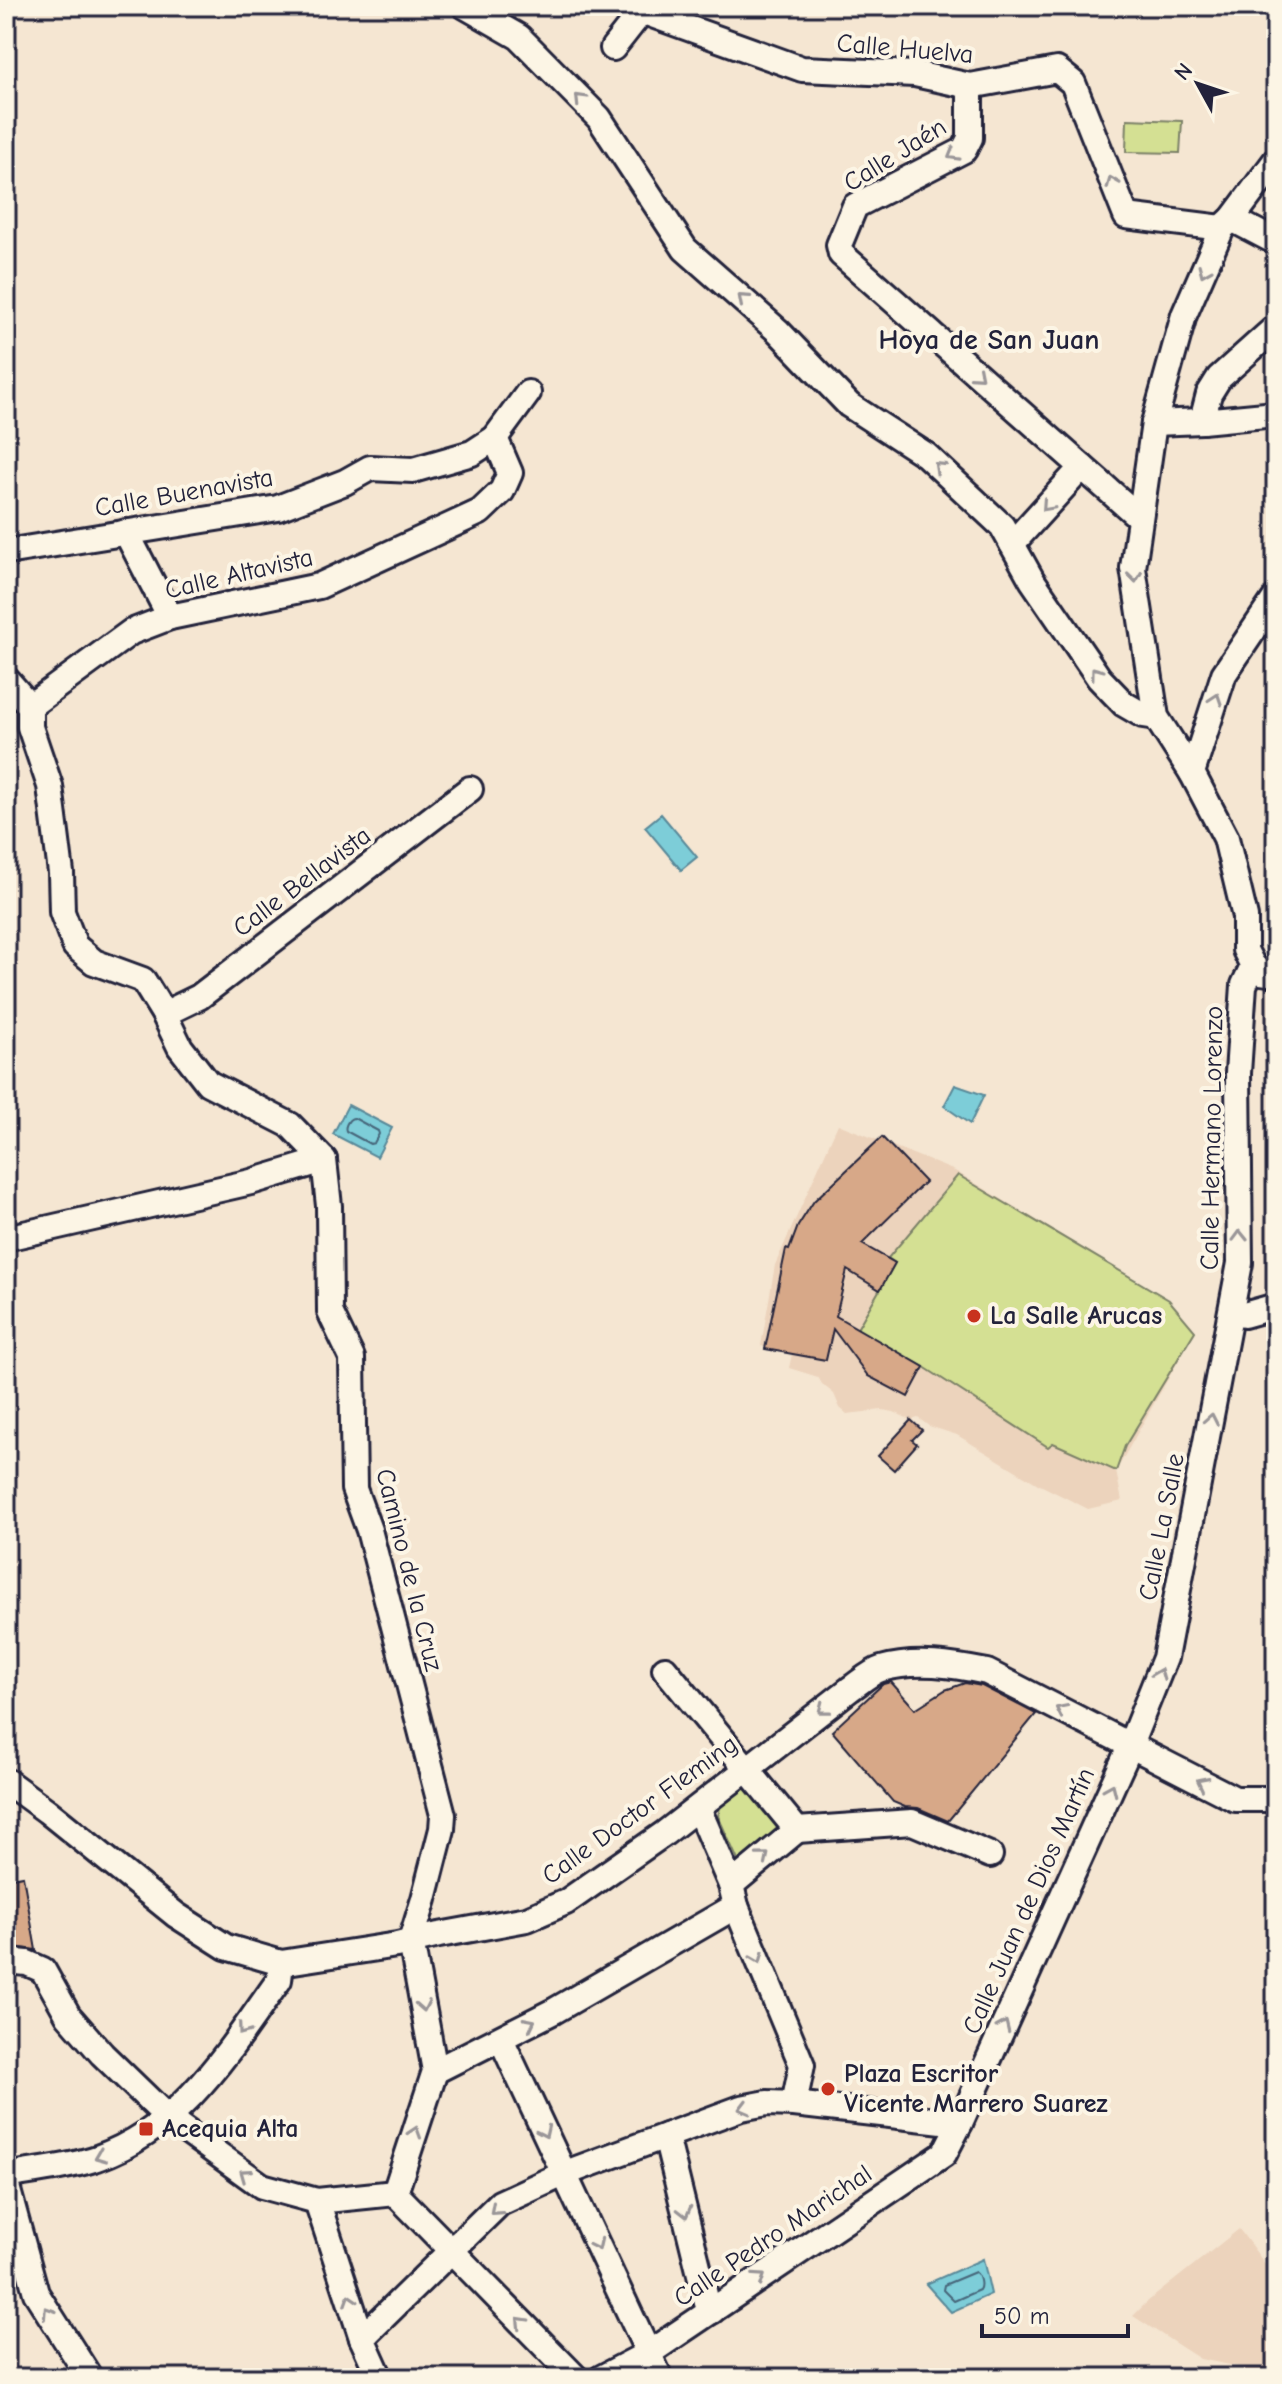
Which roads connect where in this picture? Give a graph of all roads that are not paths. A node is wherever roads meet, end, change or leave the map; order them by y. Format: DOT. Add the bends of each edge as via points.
graph roads {
  1 [pos="465,6"];
  2 [pos="644,9"];
  3 [pos="613,48"];
  4 [pos="970,86"];
  5 [pos="1276,160"];
  6 [pos="1227,223"];
  7 [pos="1276,242"];
  8 [pos="1276,327"];
  9 [pos="528,393"];
  10 [pos="1276,414"];
  11 [pos="1202,421"];
  12 [pos="1154,423"];
  13 [pos="495,438"];
  14 [pos="1082,467"];
  15 [pos="1140,518"];
  16 [pos="126,532"];
  17 [pos="1012,544"];
  18 [pos="6,552"];
  19 [pos="1276,597"];
  20 [pos="170,617"];
  21 [pos="6,679"];
  22 [pos="30,706"];
  23 [pos="1156,717"];
  24 [pos="1192,773"];
  25 [pos="470,789"];
  26 [pos="1265,970"];
  27 [pos="164,1014"];
  28 [pos="324,1160"];
  29 [pos="6,1238"];
  30 [pos="1276,1306"];
  31 [pos="1231,1313"];
  32 [pos="665,1669"];
  33 [pos="1130,1746"];
  34 [pos="748,1768"];
  35 [pos="6,1781"];
  36 [pos="1276,1799"];
  37 [pos="698,1808"];
  38 [pos="797,1830"];
  39 [pos="990,1855"];
  40 [pos="734,1896"];
  41 [pos="411,1941"];
  42 [pos="6,1961"];
  43 [pos="281,1963"];
  44 [pos="501,2039"];
  45 [pos="435,2071"];
  46 [pos="794,2104"];
  47 [pos="168,2118"];
  48 [pos="960,2123"];
  49 [pos="666,2136"];
  50 [pos="563,2174"];
  51 [pos="6,2176"];
  52 [pos="6,2183"];
  53 [pos="395,2193"];
  54 [pos="317,2201"];
  55 [pos="452,2250"];
  56 [pos="712,2311"];
  57 [pos="362,2338"];
  58 [pos="649,2353"];
  59 [pos="375,2376"];
  60 [pos="90,2378"];
  61 [pos="576,2378"];
  62 [pos="601,2378"];
  63 [pos="660,2378"];
  17 -- 1 [label="street, one-way" via="1002,526 926,455 849,405 778,331 685,249 599,118 519,37"];
  2 -- 3 [label="street, Calle Huelva"];
  2 -- 4 [label="street, Calle Huelva" via="802,69 915,74"];
  6 -- 4 [label="street, Calle Huelva, one-way" via="1126,216 1073,83 1057,70"];
  4 -- 14 [label="street, Calle Jaén, one-way" via="970,138 964,150 855,206 839,245 841,254"];
  5 -- 6 [label="street"];
  6 -- 7 [label="street"];
  6 -- 12 [label="street, one-way" via="1184,315"];
  8 -- 11 [label="street" via="1219,378"];
  9 -- 13 [label="street, Calle Buenavista"];
  10 -- 11 [label="street"];
  11 -- 12 [label="street"];
  12 -- 15 [label="street"];
  13 -- 16 [label="street, Calle Buenavista" via="472,453 413,470 370,468 278,508"];
  13 -- 20 [label="street, Calle Altavista" via="510,473 502,491 480,512 319,586"];
  14 -- 15 [label="street, Calle Jaén"];
  14 -- 17 [label="street, one-way"];
  15 -- 23 [label="street, one-way" via="1133,568"];
  16 -- 18 [label="street, Calle Buenavista"];
  16 -- 20 [label="street"];
  23 -- 17 [label="street, one-way" via="1124,704 1099,678"];
  24 -- 19 [label="street, one-way" via="1224,674"];
  20 -- 22 [label="street, Calle Altavista" via="131,632"];
  21 -- 22 [label="street"];
  22 -- 27 [label="street" via="30,727 50,786 62,912 75,946 94,962 143,980"];
  23 -- 24 [label="street"];
  24 -- 26 [label="street" via="1226,838 1245,917 1245,950"];
  25 -- 27 [label="street, Calle Bellavista" via="199,997"];
  31 -- 26 [label="street, Calle Hermano Lorenzo, one-way" via="1240,1263 1241,1005 1244,985"];
  27 -- 28 [label="street" via="180,1047 208,1083 290,1125"];
  28 -- 29 [label="street"];
  28 -- 41 [label="street, Camino de la Cruz" via="330,1312 352,1358 354,1489 443,1815"];
  30 -- 31 [label="street"];
  33 -- 31 [label="street, Calle La Salle, one-way" via="1165,1658"];
  32 -- 34 [label="street"];
  33 -- 34 [label="street, Calle Doctor Fleming, one-way" via="987,1672 929,1663 880,1669"];
  36 -- 33 [label="street, Calle Doctor Fleming, one-way" via="1235,1799"];
  48 -- 33 [label="street, Calle Juan de Dios Martín, one-way"];
  34 -- 37 [label="street, Calle Doctor Fleming"];
  34 -- 38 [label="street"];
  35 -- 43 [label="street, Calle Doctor Fleming" via="176,1915 226,1947"];
  37 -- 40 [label="street"];
  37 -- 41 [label="street, Calle Doctor Fleming" via="566,1902 527,1919"];
  38 -- 39 [label="street" via="912,1822"];
  40 -- 38 [label="street, one-way"];
  44 -- 40 [label="street, one-way"];
  40 -- 46 [label="street, one-way" via="802,2065"];
  41 -- 43 [label="street, Calle Doctor Fleming"];
  41 -- 45 [label="street, one-way"];
  42 -- 47 [label="street" via="43,1970 68,2015"];
  43 -- 47 [label="street, one-way" via="279,1980 211,2076"];
  44 -- 45 [label="street"];
  44 -- 50 [label="street, one-way"];
  53 -- 45 [label="street, one-way"];
  46 -- 48 [label="street"];
  46 -- 49 [label="street, one-way" via="741,2108"];
  47 -- 51 [label="street, one-way" via="99,2157"];
  54 -- 47 [label="street, one-way" via="262,2186"];
  56 -- 48 [label="street, Calle Pedro Marichal, one-way" via="944,2154"];
  49 -- 50 [label="street"];
  49 -- 56 [label="street, one-way"];
  50 -- 55 [label="street, one-way" via="500,2203"];
  50 -- 58 [label="street, one-way"];
  60 -- 52 [label="street, one-way" via="36,2293"];
  53 -- 54 [label="street"];
  53 -- 55 [label="street"];
  57 -- 54 [label="street, one-way"];
  55 -- 57 [label="street"];
  61 -- 55 [label="street, one-way"];
  56 -- 58 [label="street, Calle Pedro Marichal"];
  57 -- 59 [label="street"];
  58 -- 62 [label="street, Calle Pedro Marichal"];
  58 -- 63 [label="street"];
}
